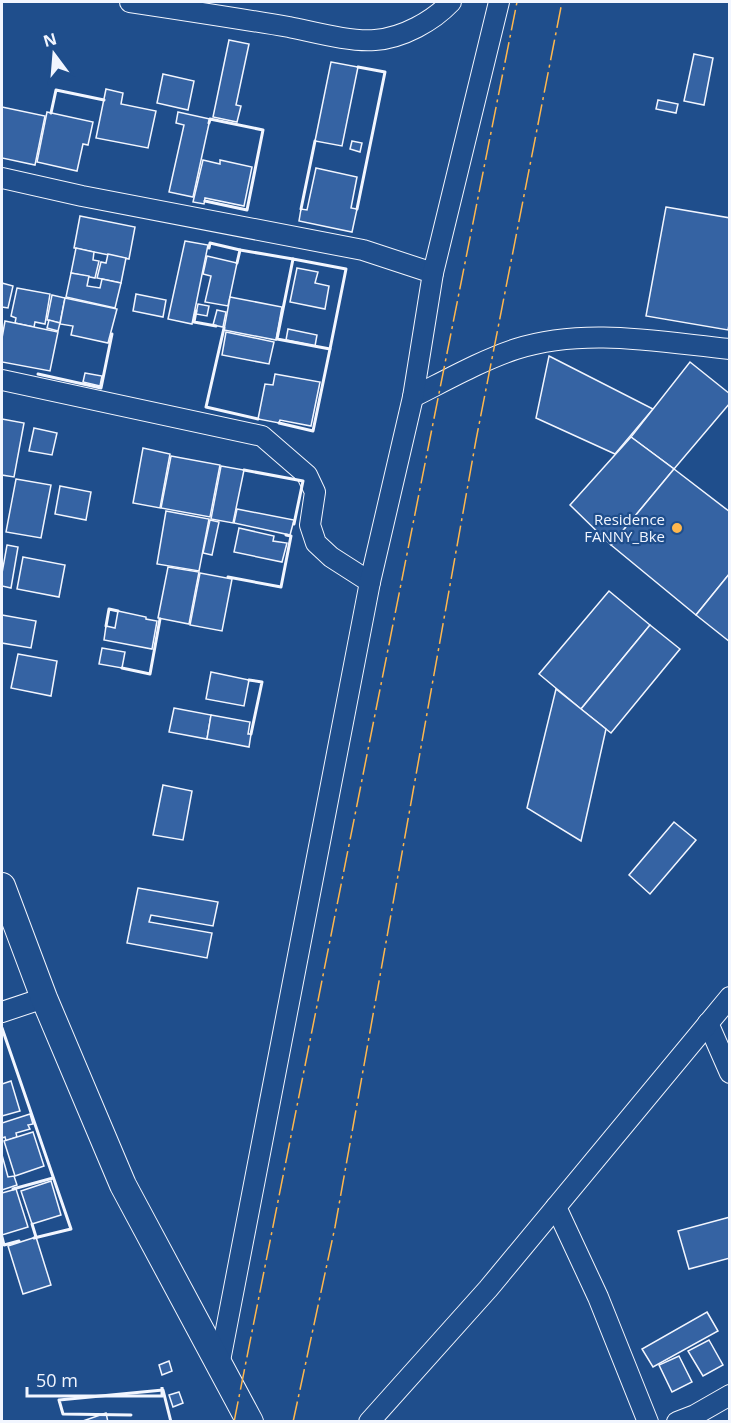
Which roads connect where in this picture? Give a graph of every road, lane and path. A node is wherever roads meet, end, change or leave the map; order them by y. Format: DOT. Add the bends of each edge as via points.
graph roads {
  1 [pos="130,2"];
  2 [pos="451,2"];
  3 [pos="499,2"];
  4 [pos="2,178"];
  5 [pos="433,273"];
  6 [pos="729,349"];
  7 [pos="2,380"];
  8 [pos="413,397"];
  9 [pos="370,582"];
  10 [pos="2,886"];
  11 [pos="729,997"];
  12 [pos="44,998"];
  13 [pos="2,1012"];
  14 [pos="708,1023"];
  15 [pos="729,1073"];
  16 [pos="556,1206"];
  17 [pos="219,1366"];
  18 [pos="729,1395"];
  19 [pos="250,1422"];
  20 [pos="369,1422"];
  21 [pos="648,1422"];
  22 [pos="677,1422"];
  1 -- 2 [label="street" via="374,40 419,26"];
  3 -- 5 [label="street"];
  4 -- 5 [label="street" via="363,250"];
  5 -- 8 [label="street"];
  6 -- 8 [label="street" via="617,338 567,338 516,349"];
  7 -- 9 [label="street" via="262,436 308,475 315,492 310,525 316,543"];
  8 -- 9 [label="street"];
  9 -- 17 [label="street"];
  10 -- 12 [label="main road"];
  11 -- 14 [label="street"];
  12 -- 13 [label="street"];
  12 -- 17 [label="main road" via="123,1185"];
  14 -- 15 [label="street"];
  14 -- 16 [label="street"];
  16 -- 20 [label="street"];
  16 -- 21 [label="street"];
  17 -- 19 [label="main road"];
  18 -- 22 [label="street"];
}
